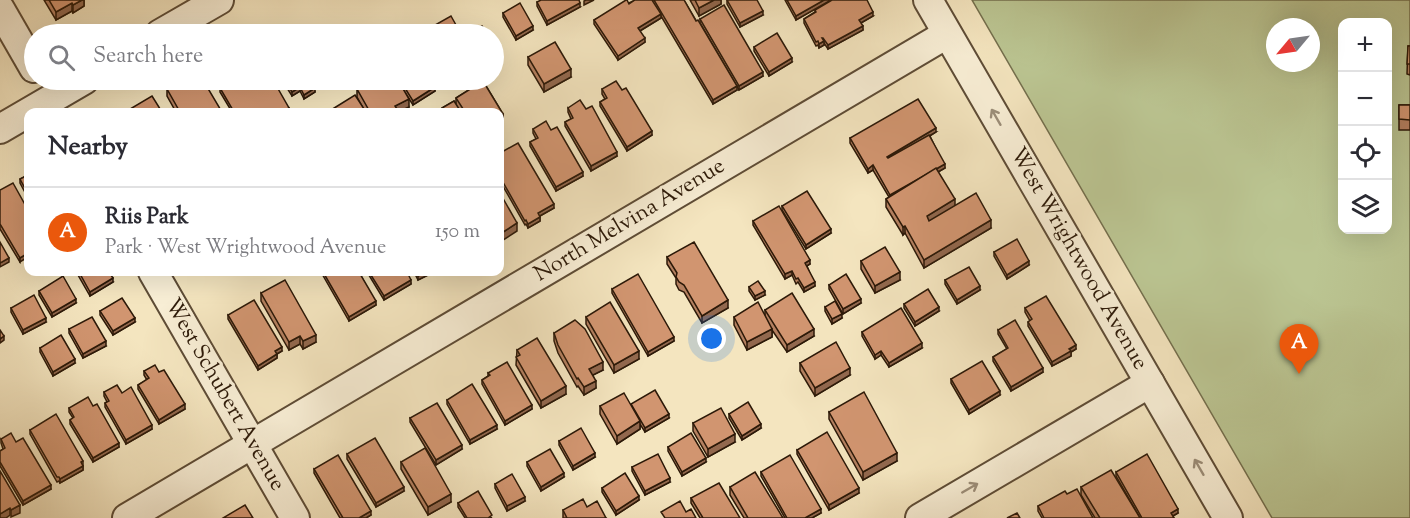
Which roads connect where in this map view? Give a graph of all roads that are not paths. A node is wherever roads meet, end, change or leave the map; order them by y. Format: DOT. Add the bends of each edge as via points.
graph roads {
  1 [pos="219,0"];
  2 [pos="928,0"];
  3 [pos="0,9"];
  4 [pos="177,24"];
  5 [pos="947,34"];
  6 [pos="24,51"];
  7 [pos="65,90"];
  8 [pos="51,97"];
  9 [pos="33,108"];
  10 [pos="24,114"];
  11 [pos="0,129"];
  12 [pos="155,276"];
  13 [pos="1150,383"];
  14 [pos="252,444"];
  15 [pos="128,518"];
  16 [pos="295,518"];
  17 [pos="920,518"];
  18 [pos="1228,518"];
  1 -- 4 [label="street"];
  2 -- 5 [label="street, West Wrightwood Avenue"];
  3 -- 6 [label="street"];
  13 -- 5 [label="street, West Wrightwood Avenue, one-way"];
  5 -- 14 [label="street, North Melvina Avenue"];
  7 -- 8 [label="street"];
  8 -- 9 [label="street"];
  10 -- 11 [label="street"];
  12 -- 14 [label="street, West Schubert Avenue"];
  17 -- 13 [label="street, one-way"];
  18 -- 13 [label="street, West Wrightwood Avenue, one-way"];
  14 -- 15 [label="street, North Melvina Avenue"];
  14 -- 16 [label="street, West Schubert Avenue"];
}
